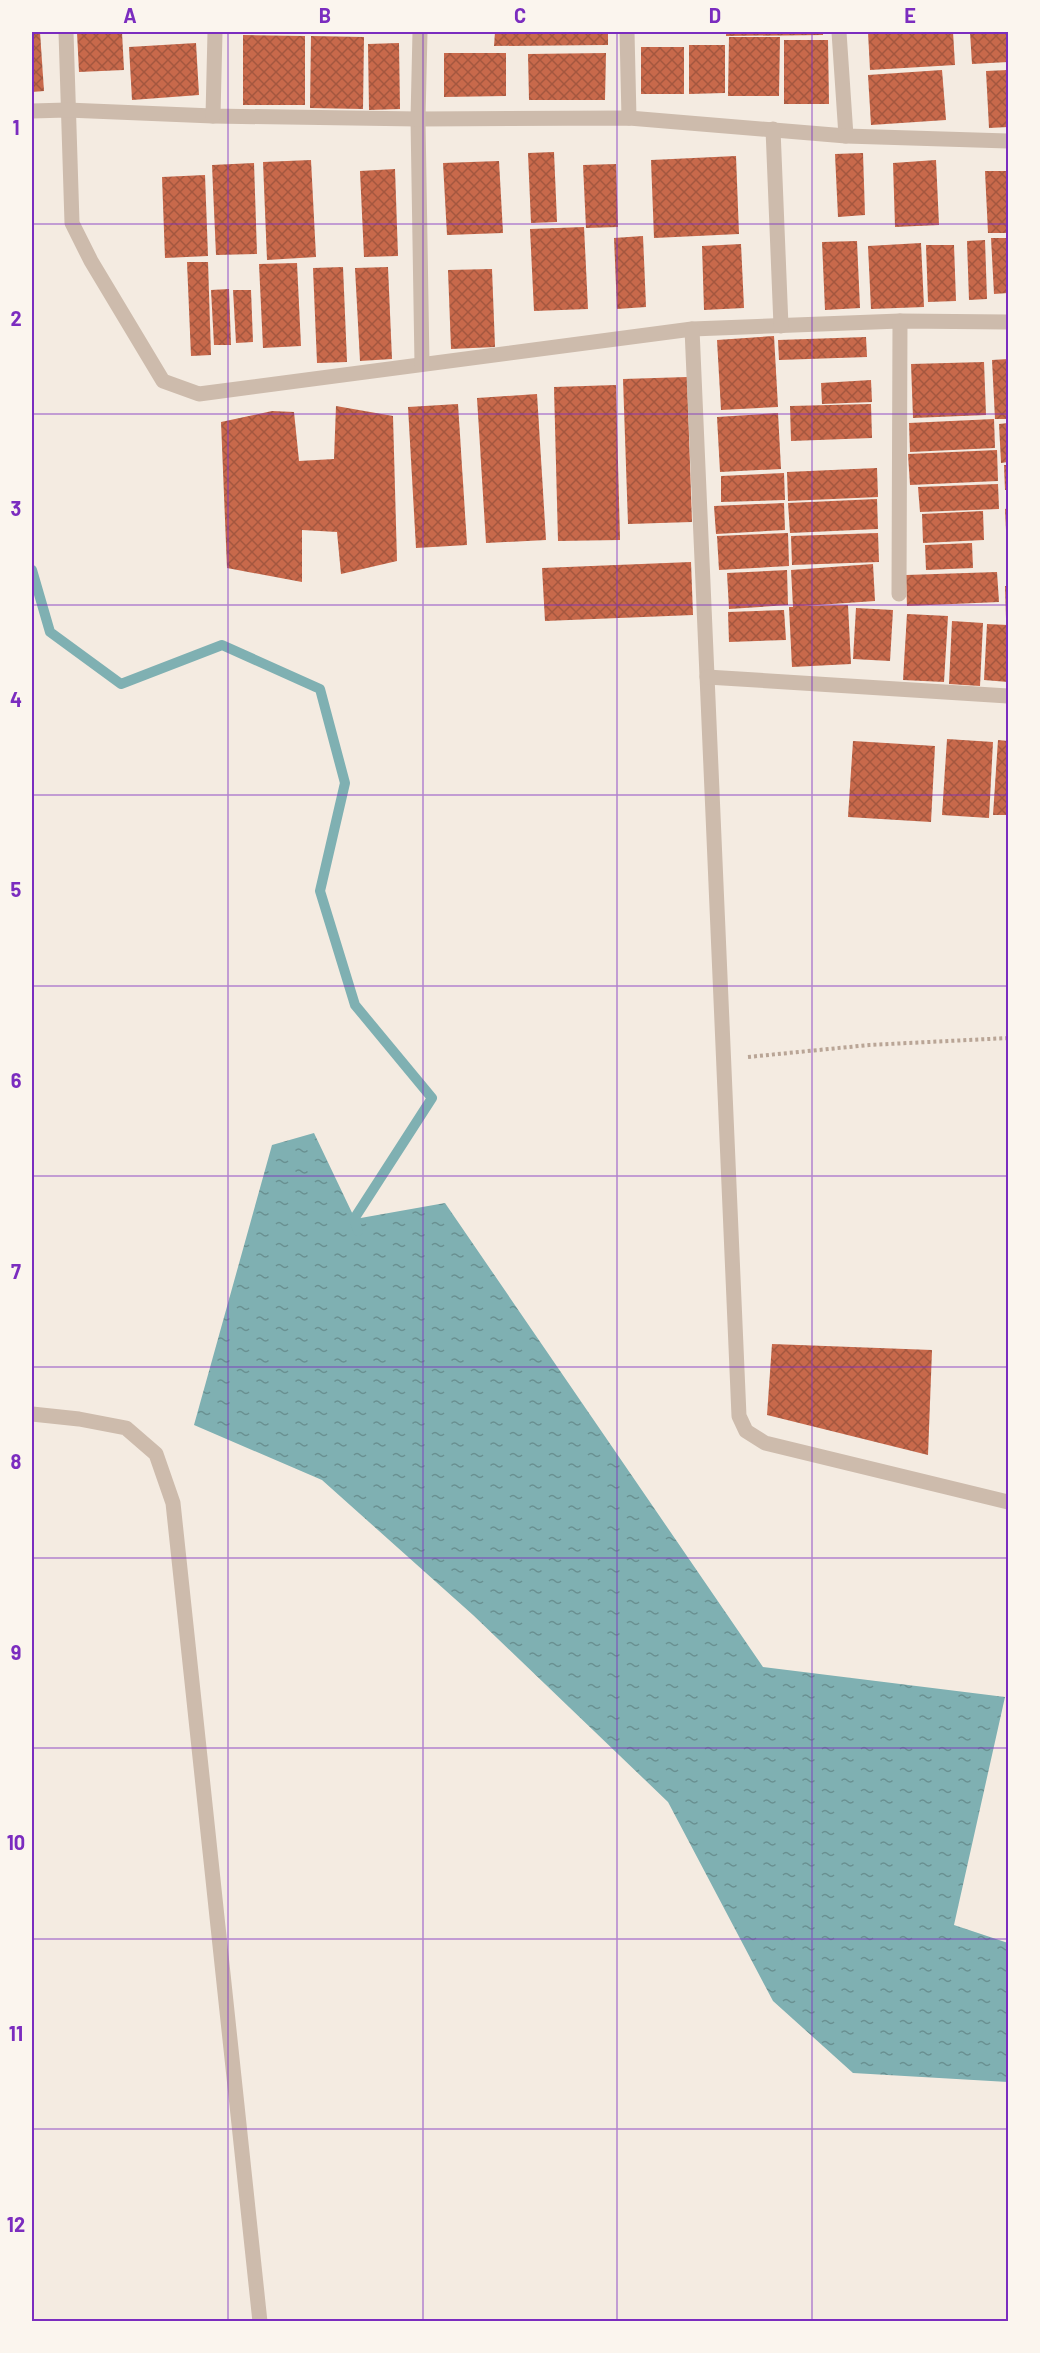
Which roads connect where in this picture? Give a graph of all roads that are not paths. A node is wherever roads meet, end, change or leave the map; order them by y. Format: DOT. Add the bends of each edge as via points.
graph roads {
  1 [pos="66,32"];
  2 [pos="215,32"];
  3 [pos="420,32"];
  4 [pos="627,32"];
  5 [pos="840,32"];
  6 [pos="67,110"];
  7 [pos="32,111"];
  8 [pos="213,116"];
  9 [pos="629,118"];
  10 [pos="418,119"];
  11 [pos="773,129"];
  12 [pos="846,136"];
  13 [pos="1008,141"];
  14 [pos="900,321"];
  15 [pos="1008,322"];
  16 [pos="781,326"];
  17 [pos="692,329"];
  18 [pos="422,364"];
  19 [pos="899,594"];
  20 [pos="707,677"];
  21 [pos="1008,696"];
  22 [pos="32,1414"];
  23 [pos="1008,1502"];
  24 [pos="260,2322"];
  1 -- 6 [label="street"];
  2 -- 8 [label="street"];
  3 -- 10 [label="street"];
  4 -- 9 [label="street"];
  5 -- 12 [label="street"];
  6 -- 7 [label="street"];
  6 -- 8 [label="street"];
  6 -- 18 [label="street" via="72,223 163,381 199,394"];
  8 -- 10 [label="street"];
  9 -- 10 [label="street"];
  9 -- 11 [label="street"];
  10 -- 18 [label="street"];
  11 -- 12 [label="street"];
  11 -- 16 [label="street"];
  12 -- 13 [label="street"];
  14 -- 15 [label="street"];
  14 -- 16 [label="street"];
  14 -- 19 [label="street"];
  16 -- 17 [label="street"];
  17 -- 18 [label="street"];
  17 -- 20 [label="street"];
  20 -- 21 [label="street"];
  20 -- 23 [label="street" via="739,1416 746,1431 765,1443"];
  22 -- 24 [label="street" via="126,1428 156,1454 173,1503"];
}
